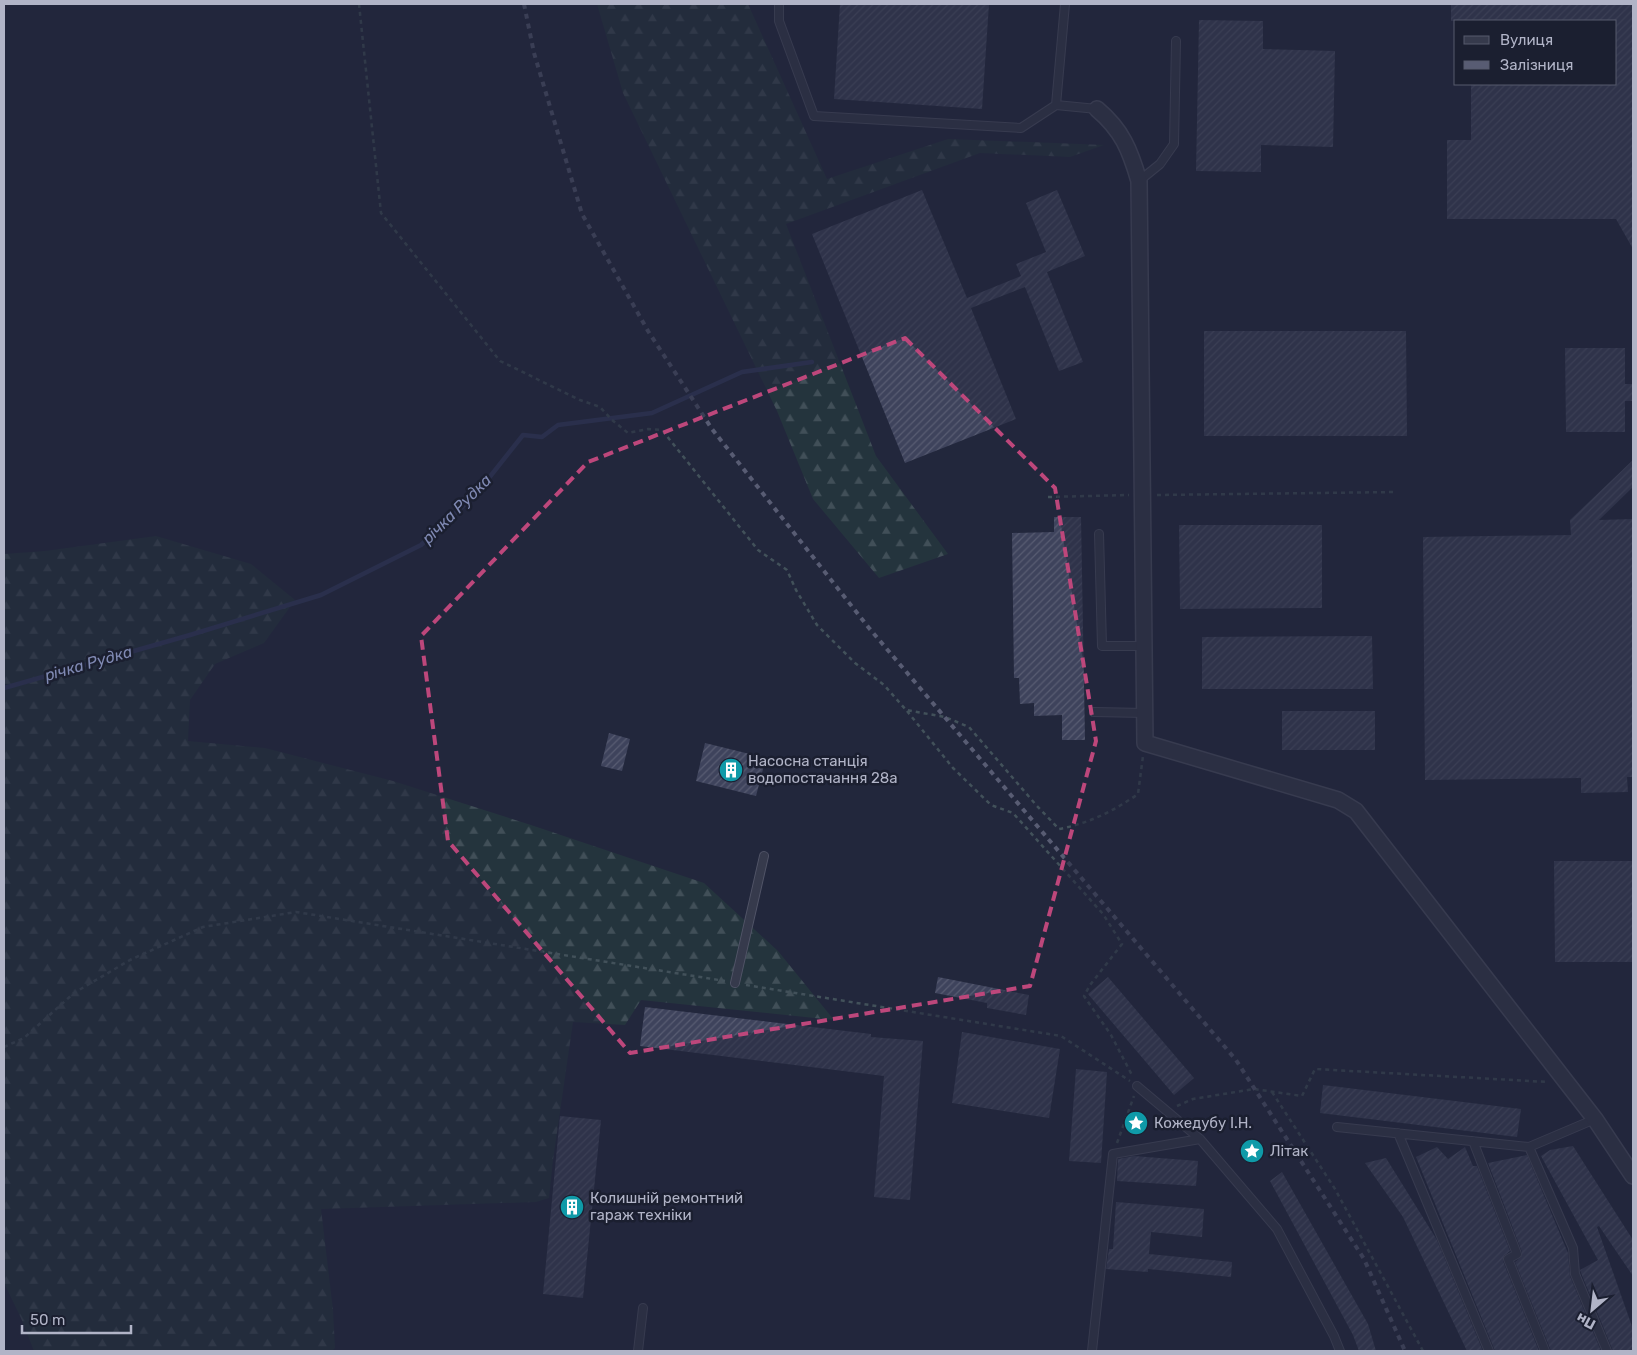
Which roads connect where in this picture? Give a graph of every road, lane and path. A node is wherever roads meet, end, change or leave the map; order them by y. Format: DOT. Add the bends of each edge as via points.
graph roads {
  1 [pos="359,4"];
  2 [pos="779,4"];
  3 [pos="1065,4"];
  4 [pos="1176,41"];
  5 [pos="1056,105"];
  6 [pos="1097,109"];
  7 [pos="1139,181"];
  8 [pos="1397,492"];
  9 [pos="1138,495"];
  10 [pos="1148,495"];
  11 [pos="1048,497"];
  12 [pos="1099,534"];
  13 [pos="1144,646"];
  14 [pos="906,710"];
  15 [pos="1094,712"];
  16 [pos="1145,713"];
  17 [pos="1145,743"];
  18 [pos="764,856"];
  19 [pos="735,983"];
  20 [pos="4,1047"];
  21 [pos="1567,1083"];
  22 [pos="1137,1086"];
  23 [pos="1272,1092"];
  24 [pos="1166,1110"];
  25 [pos="1595,1120"];
  26 [pos="1337,1127"];
  27 [pos="1398,1134"];
  28 [pos="1200,1138"];
  29 [pos="1473,1141"];
  30 [pos="1529,1147"];
  31 [pos="1113,1154"];
  32 [pos="1633,1176"];
  33 [pos="643,1308"];
  34 [pos="638,1351"];
  35 [pos="1092,1351"];
  36 [pos="1340,1351"];
  37 [pos="1423,1351"];
  38 [pos="1489,1351"];
  39 [pos="1545,1351"];
  40 [pos="1607,1351"];
  1 -- 14 [label="path" via="381,212 500,362 600,407 628,433 662,430 758,550 787,570 816,625 855,663 884,685"];
  2 -- 5 [label="lane" via="779,22 814,116 1021,128"];
  3 -- 5 [label="lane"];
  4 -- 7 [label="lane" via="1174,144 1160,164"];
  5 -- 6 [label="lane"];
  6 -- 7 [label="street" via="1122,136"];
  7 -- 13 [label="street"];
  8 -- 10 [label="path"];
  9 -- 11 [label="path"];
  12 -- 13 [label="lane" via="1102,646"];
  13 -- 16 [label="street"];
  14 -- 17 [label="path" via="945,717 969,727 1059,830 1077,826 1123,805 1138,794"];
  14 -- 22 [label="path" via="953,768 991,805 1012,813 1103,914 1122,944 1084,996 1111,1034"];
  15 -- 16 [label="lane"];
  16 -- 17 [label="street"];
  17 -- 21 [label="street" via="1338,800 1356,811"];
  18 -- 19 [label="lane"];
  19 -- 20 [label="path" via="296,912 203,927 130,960 74,993 24,1038"];
  19 -- 22 [label="path" via="1061,1036"];
  21 -- 23 [label="path" via="1315,1069 1302,1096"];
  21 -- 25 [label="street"];
  22 -- 24 [label="lane"];
  22 -- 31 [label="path"];
  23 -- 24 [label="path" via="1254,1089 1193,1099"];
  23 -- 37 [label="path" via="1335,1189"];
  24 -- 28 [label="lane"];
  25 -- 30 [label="lane"];
  25 -- 32 [label="street"];
  26 -- 27 [label="lane"];
  27 -- 29 [label="lane"];
  27 -- 38 [label="lane"];
  28 -- 31 [label="lane"];
  28 -- 36 [label="lane" via="1277,1230"];
  29 -- 30 [label="lane"];
  29 -- 39 [label="lane" via="1517,1254 1508,1260"];
  30 -- 40 [label="lane" via="1573,1248 1575,1274"];
  31 -- 35 [label="lane"];
  33 -- 34 [label="lane"];
}
